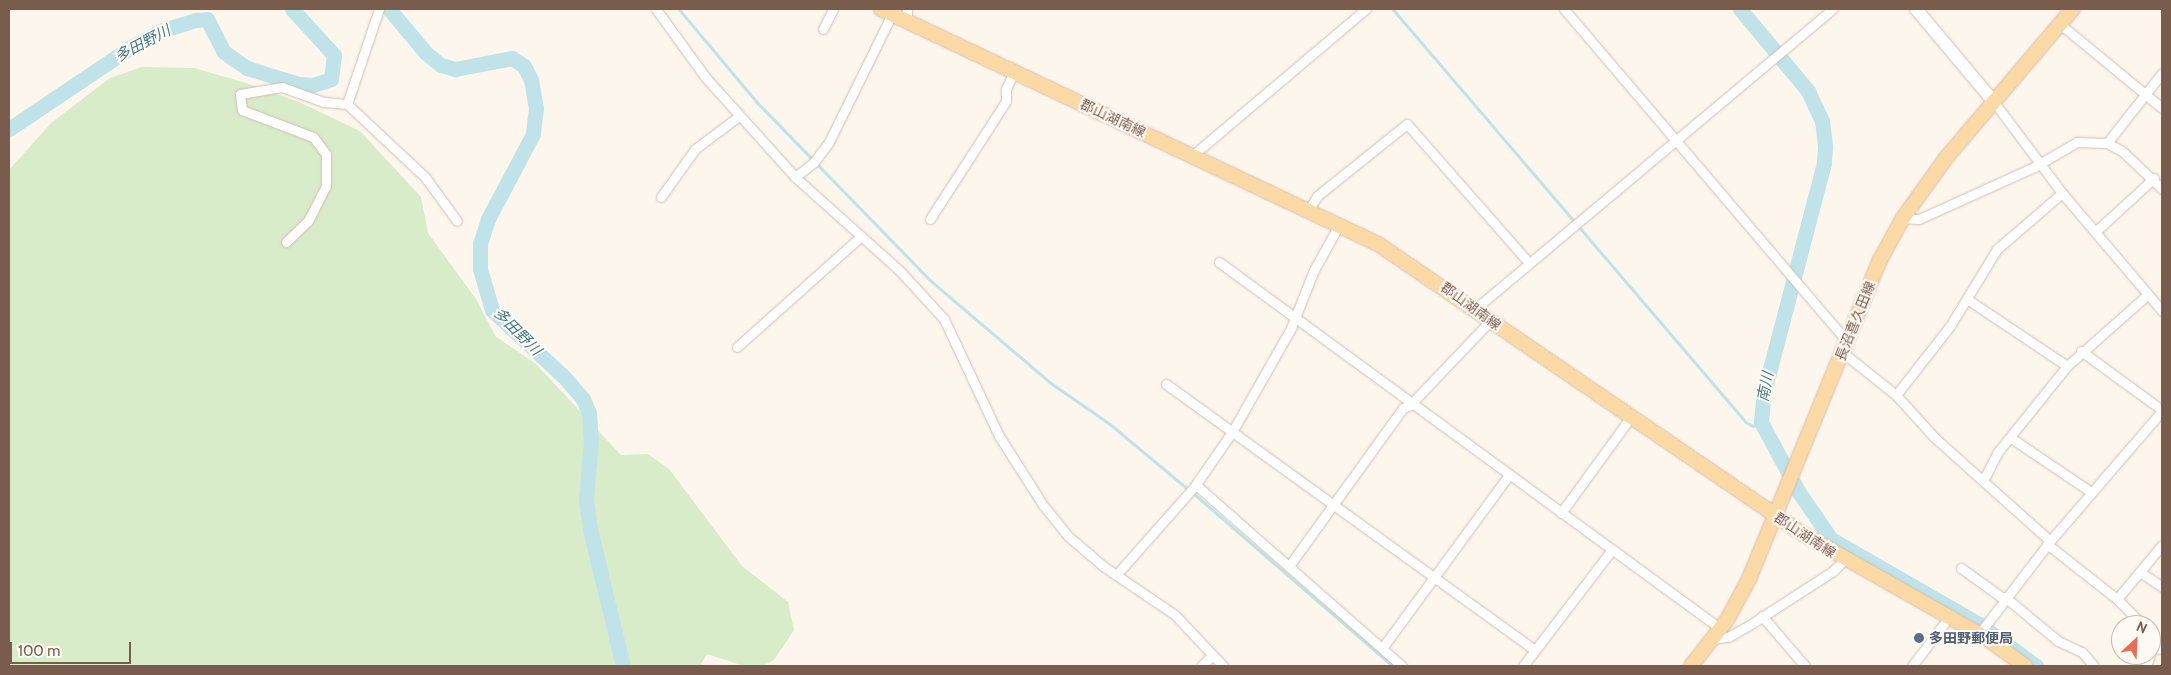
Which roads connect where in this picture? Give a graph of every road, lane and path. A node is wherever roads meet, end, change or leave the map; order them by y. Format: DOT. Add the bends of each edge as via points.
graph roads {
  1 [pos="379,9"];
  2 [pos="656,9"];
  3 [pos="832,9"];
  4 [pos="1366,9"];
  5 [pos="1564,9"];
  6 [pos="1833,9"];
  7 [pos="1916,9"];
  8 [pos="2073,9"];
  9 [pos="886,11"];
  10 [pos="907,15"];
  11 [pos="2060,24"];
  12 [pos="823,29"];
  13 [pos="1014,71"];
  14 [pos="2162,73"];
  15 [pos="2146,95"];
  16 [pos="1994,102"];
  17 [pos="347,104"];
  18 [pos="2162,108"];
  19 [pos="739,116"];
  20 [pos="1676,142"];
  21 [pos="2108,143"];
  22 [pos="1193,155"];
  23 [pos="2041,163"];
  24 [pos="795,177"];
  25 [pos="2154,178"];
  26 [pos="2162,189"];
  27 [pos="2062,193"];
  28 [pos="661,197"];
  29 [pos="1308,209"];
  30 [pos="1903,218"];
  31 [pos="930,219"];
  32 [pos="457,221"];
  33 [pos="1340,224"];
  34 [pos="2095,232"];
  35 [pos="860,237"];
  36 [pos="286,242"];
  37 [pos="1219,262"];
  38 [pos="1528,263"];
  39 [pos="2148,294"];
  40 [pos="1966,299"];
  41 [pos="1475,309"];
  42 [pos="2162,311"];
  43 [pos="1296,319"];
  44 [pos="1491,320"];
  45 [pos="737,347"];
  46 [pos="1844,347"];
  47 [pos="2081,351"];
  48 [pos="2067,366"];
  49 [pos="1166,384"];
  50 [pos="1896,395"];
  51 [pos="1410,405"];
  52 [pos="2162,410"];
  53 [pos="1630,418"];
  54 [pos="1232,432"];
  55 [pos="2011,438"];
  56 [pos="1509,475"];
  57 [pos="1983,481"];
  58 [pos="1196,485"];
  59 [pos="2091,492"];
  60 [pos="1333,506"];
  61 [pos="1777,511"];
  62 [pos="1561,512"];
  63 [pos="2049,542"];
  64 [pos="2162,545"];
  65 [pos="1611,551"];
  66 [pos="1844,560"];
  67 [pos="1289,566"];
  68 [pos="1962,568"];
  69 [pos="2140,572"];
  70 [pos="1117,574"];
  71 [pos="1433,576"];
  72 [pos="2162,587"];
  73 [pos="2005,598"];
  74 [pos="2117,599"];
  75 [pos="2133,615"];
  76 [pos="1762,616"];
  77 [pos="1950,616"];
  78 [pos="1717,634"];
  79 [pos="1979,634"];
  80 [pos="1383,647"];
  81 [pos="1535,650"];
  82 [pos="1213,655"];
  83 [pos="1201,666"];
  84 [pos="1223,666"];
  85 [pos="1402,666"];
  86 [pos="1523,666"];
  87 [pos="1691,666"];
  88 [pos="1805,666"];
  89 [pos="1912,666"];
  90 [pos="2025,666"];
  91 [pos="2094,666"];
  1 -- 17 [label="street"];
  2 -- 19 [label="street" via="676,41"];
  3 -- 12 [label="street"];
  4 -- 22 [label="street"];
  5 -- 20 [label="street"];
  6 -- 20 [label="street"];
  7 -- 16 [label="street"];
  8 -- 11 [label="main road, 長沼喜久田線"];
  9 -- 10 [label="main road, 郡山湖南線"];
  9 -- 24 [label="street" via="828,142 814,162"];
  10 -- 13 [label="main road, 郡山湖南線"];
  11 -- 15 [label="street"];
  11 -- 16 [label="main road, 長沼喜久田線"];
  13 -- 22 [label="main road, 郡山湖南線"];
  13 -- 31 [label="street" via="1006,89 1006,101"];
  14 -- 15 [label="street"];
  15 -- 18 [label="street"];
  15 -- 21 [label="street"];
  16 -- 23 [label="street"];
  16 -- 30 [label="main road, 長沼喜久田線" via="1929,180"];
  17 -- 32 [label="street" via="426,177"];
  17 -- 36 [label="street" via="324,102 282,87 240,94 242,110 313,137 326,154 326,186 308,221"];
  19 -- 24 [label="street"];
  19 -- 28 [label="street" via="695,149"];
  20 -- 38 [label="street"];
  20 -- 46 [label="street" via="1798,286"];
  21 -- 23 [label="street" via="2078,142"];
  21 -- 25 [label="street"];
  22 -- 29 [label="main road, 郡山湖南線"];
  23 -- 27 [label="street"];
  23 -- 30 [label="street" via="1919,219"];
  24 -- 35 [label="street"];
  25 -- 26 [label="street"];
  25 -- 34 [label="street"];
  27 -- 34 [label="street"];
  27 -- 40 [label="street" via="1997,249"];
  29 -- 33 [label="main road, 郡山湖南線"];
  29 -- 38 [label="street" via="1317,196 1407,124"];
  30 -- 46 [label="main road, 長沼喜久田線" via="1880,260"];
  33 -- 41 [label="main road, 郡山湖南線" via="1408,261"];
  33 -- 43 [label="street" via="1314,270"];
  34 -- 39 [label="street"];
  35 -- 45 [label="street"];
  35 -- 70 [label="street" via="900,271 944,320 992,423 1054,520 1086,552"];
  37 -- 43 [label="street"];
  38 -- 41 [label="street"];
  39 -- 42 [label="street"];
  39 -- 47 [label="street"];
  40 -- 48 [label="street"];
  40 -- 50 [label="street" via="1950,326"];
  41 -- 44 [label="main road, 郡山湖南線"];
  43 -- 51 [label="street"];
  43 -- 54 [label="street"];
  44 -- 51 [label="street"];
  44 -- 53 [label="main road, 郡山湖南線"];
  46 -- 50 [label="street"];
  46 -- 61 [label="main road, 長沼喜久田線"];
  47 -- 48 [label="street"];
  47 -- 52 [label="street"];
  48 -- 55 [label="street"];
  49 -- 54 [label="street"];
  50 -- 57 [label="street" via="1935,438"];
  51 -- 56 [label="street"];
  51 -- 60 [label="street" via="1403,408"];
  52 -- 59 [label="street"];
  53 -- 61 [label="main road, 郡山湖南線"];
  53 -- 62 [label="street"];
  54 -- 58 [label="street"];
  54 -- 60 [label="street"];
  55 -- 57 [label="street" via="1988,467"];
  55 -- 59 [label="street"];
  56 -- 62 [label="street"];
  56 -- 71 [label="street"];
  57 -- 63 [label="street"];
  58 -- 67 [label="street"];
  58 -- 70 [label="street"];
  59 -- 63 [label="street"];
  60 -- 67 [label="street"];
  60 -- 71 [label="street"];
  61 -- 66 [label="main road, 郡山湖南線"];
  61 -- 78 [label="main road, 長沼喜久田線" via="1749,579"];
  62 -- 65 [label="street"];
  63 -- 73 [label="street"];
  63 -- 74 [label="street"];
  64 -- 69 [label="street"];
  65 -- 78 [label="street"];
  65 -- 81 [label="street"];
  66 -- 76 [label="street" via="1833,571"];
  66 -- 77 [label="main road, 郡山湖南線"];
  67 -- 80 [label="street"];
  68 -- 73 [label="street"];
  69 -- 72 [label="street"];
  69 -- 74 [label="street"];
  70 -- 82 [label="street" via="1175,615"];
  71 -- 80 [label="street"];
  71 -- 81 [label="street"];
  73 -- 79 [label="street"];
  73 -- 91 [label="street" via="2055,638 2082,652"];
  74 -- 75 [label="street"];
  76 -- 78 [label="street" via="1728,637"];
  76 -- 88 [label="street"];
  77 -- 79 [label="main road, 郡山湖南線"];
  77 -- 89 [label="street"];
  78 -- 87 [label="main road, 長沼喜久田線"];
  79 -- 90 [label="main road, 郡山湖南線"];
  80 -- 85 [label="street"];
  81 -- 86 [label="street"];
  82 -- 83 [label="street"];
  82 -- 84 [label="street"];
}
